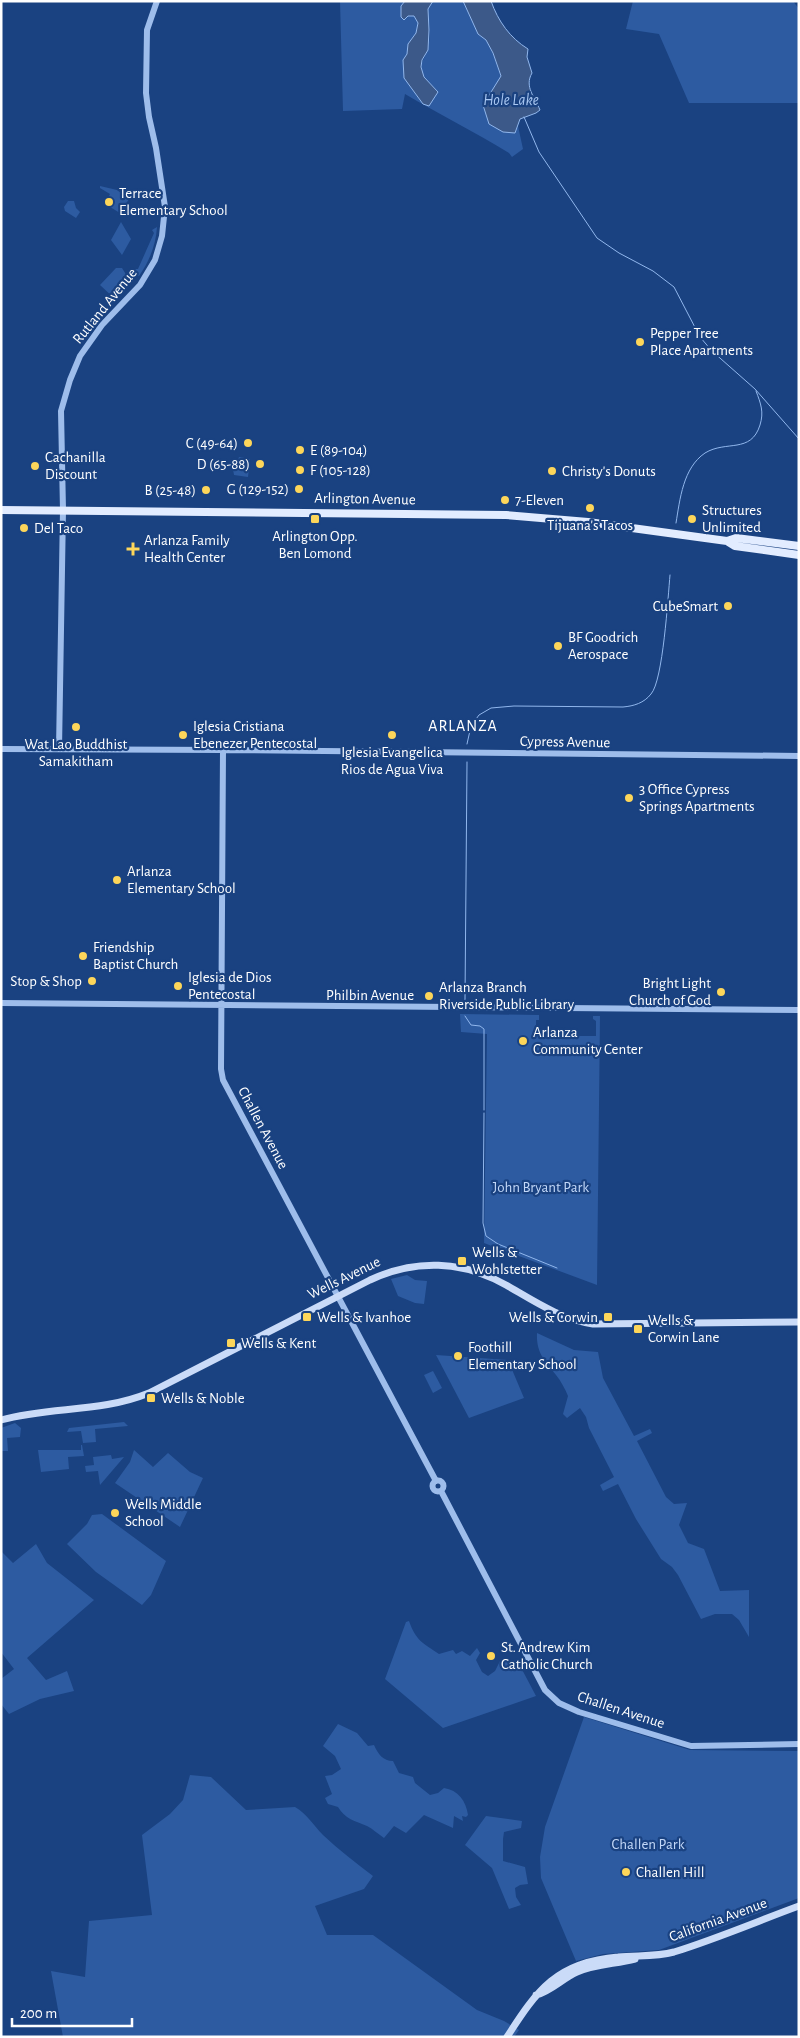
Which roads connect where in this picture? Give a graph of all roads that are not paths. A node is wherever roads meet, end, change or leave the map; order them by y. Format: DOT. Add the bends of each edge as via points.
graph roads {
  1 [pos="157,1"];
  2 [pos="1,510"];
  3 [pos="63,510"];
  4 [pos="727,541"];
  5 [pos="780,544"];
  6 [pos="799,546"];
  7 [pos="756,549"];
  8 [pos="799,555"];
  9 [pos="1,749"];
  10 [pos="59,749"];
  11 [pos="223,750"];
  12 [pos="799,756"];
  13 [pos="1,1003"];
  14 [pos="221,1006"];
  15 [pos="799,1010"];
  16 [pos="337,1296"];
  17 [pos="799,1322"];
  18 [pos="1,1420"];
  19 [pos="799,1744"];
  20 [pos="799,1906"];
  21 [pos="506,2037"];
  1 -- 3 [label="street, Rutland Avenue" via="147,30 146,93 165,207 162,236 155,260 140,285 102,325 80,356 70,380 62,411"];
  2 -- 3 [label="main road, Arlington Avenue"];
  3 -- 4 [label="main road, Arlington Avenue" via="512,515"];
  3 -- 10 [label="street, Rutland Avenue"];
  4 -- 5 [label="main road, Arlington Avenue" via="736,538"];
  4 -- 7 [label="main road, Arlington Avenue" via="735,546"];
  5 -- 6 [label="main road, Arlington Avenue"];
  5 -- 7 [label="main road" via="758,544"];
  7 -- 8 [label="main road, Arlington Avenue"];
  9 -- 10 [label="street, Cypress Avenue"];
  10 -- 11 [label="street, Cypress Avenue"];
  11 -- 12 [label="street, Cypress Avenue"];
  11 -- 14 [label="street, Challen Avenue"];
  13 -- 14 [label="street, Philbin Avenue"];
  14 -- 15 [label="street, Philbin Avenue"];
  14 -- 16 [label="street, Challen Avenue" via="223,1080"];
  16 -- 17 [label="main road, Wells Avenue" via="400,1268 448,1265 482,1273 545,1308 593,1324"];
  16 -- 18 [label="main road, Wells Avenue" via="132,1401"];
  16 -- 19 [label="street, Challen Avenue" via="436,1481 433,1488 441,1491 545,1690 559,1703 579,1712 691,1746"];
  20 -- 21 [label="main road, California Avenue" via="674,1952 579,1971 536,1995"];
}
